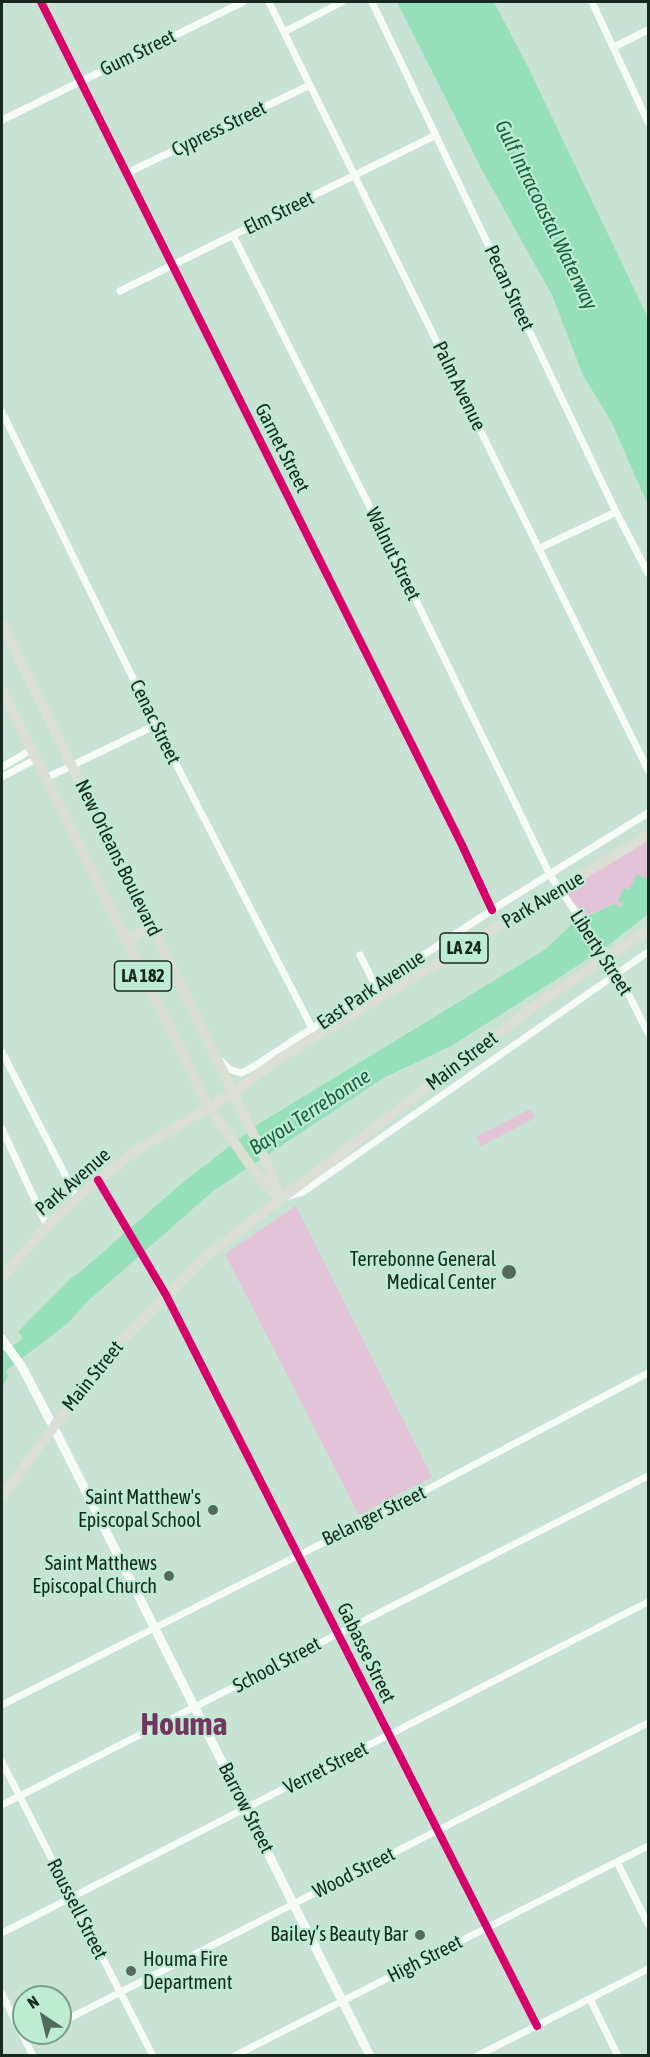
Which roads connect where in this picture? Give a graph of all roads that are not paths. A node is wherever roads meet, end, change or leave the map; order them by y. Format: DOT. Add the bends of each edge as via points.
graph roads {
  1 [pos="41,2"];
  2 [pos="243,2"];
  3 [pos="269,2"];
  4 [pos="342,2"];
  5 [pos="372,2"];
  6 [pos="592,2"];
  7 [pos="648,30"];
  8 [pos="284,32"];
  9 [pos="614,47"];
  10 [pos="81,81"];
  11 [pos="310,84"];
  12 [pos="2,120"];
  13 [pos="648,122"];
  14 [pos="436,135"];
  15 [pos="127,173"];
  16 [pos="355,177"];
  17 [pos="233,236"];
  18 [pos="173,265"];
  19 [pos="120,291"];
  20 [pos="2,412"];
  21 [pos="616,512"];
  22 [pos="540,548"];
  23 [pos="648,573"];
  24 [pos="2,624"];
  25 [pos="2,690"];
  26 [pos="156,726"];
  27 [pos="34,754"];
  28 [pos="72,766"];
  29 [pos="2,767"];
  30 [pos="648,770"];
  31 [pos="2,777"];
  32 [pos="46,778"];
  33 [pos="648,813"];
  34 [pos="648,835"];
  35 [pos="550,875"];
  36 [pos="492,910"];
  37 [pos="152,926"];
  38 [pos="648,930"];
  39 [pos="126,941"];
  40 [pos="648,952"];
  41 [pos="360,956"];
  42 [pos="618,973"];
  43 [pos="376,987"];
  44 [pos="313,1030"];
  45 [pos="648,1033"];
  46 [pos="2,1052"];
  47 [pos="216,1057"];
  48 [pos="233,1093"];
  49 [pos="208,1107"];
  50 [pos="2,1129"];
  51 [pos="98,1180"];
  52 [pos="77,1198"];
  53 [pos="281,1199"];
  54 [pos="47,1226"];
  55 [pos="2,1277"];
  56 [pos="166,1295"];
  57 [pos="3,1340"];
  58 [pos="648,1373"];
  59 [pos="53,1426"];
  60 [pos="648,1476"];
  61 [pos="2,1497"];
  62 [pos="298,1553"];
  63 [pos="648,1602"];
  64 [pos="154,1628"];
  65 [pos="338,1633"];
  66 [pos="2,1705"];
  67 [pos="195,1707"];
  68 [pos="648,1724"];
  69 [pos="388,1736"];
  70 [pos="2,1762"];
  71 [pos="19,1796"];
  72 [pos="2,1805"];
  73 [pos="247,1809"];
  74 [pos="438,1831"];
  75 [pos="648,1846"];
  76 [pos="617,1862"];
  77 [pos="71,1897"];
  78 [pos="294,1904"];
  79 [pos="648,1924"];
  80 [pos="486,1928"];
  81 [pos="2,1933"];
  82 [pos="648,1969"];
  83 [pos="120,1992"];
  84 [pos="2,1994"];
  85 [pos="590,1999"];
  86 [pos="342,2001"];
  87 [pos="12,2014"];
  88 [pos="72,2016"];
  89 [pos="537,2026"];
  90 [pos="153,2055"];
  91 [pos="234,2055"];
  92 [pos="370,2055"];
  93 [pos="477,2055"];
  94 [pos="618,2055"];
  1 -- 10 [label="street, Garnet Street"];
  2 -- 10 [label="street, Gum Street"];
  3 -- 8 [label="street, Palm Avenue"];
  4 -- 8 [label="street"];
  5 -- 14 [label="street, Pecan Street"];
  6 -- 9 [label="street"];
  7 -- 9 [label="street"];
  8 -- 11 [label="street, Palm Avenue"];
  9 -- 13 [label="street"];
  10 -- 12 [label="street, Gum Street"];
  10 -- 15 [label="street, Garnet Street"];
  11 -- 15 [label="street, Cypress Street"];
  11 -- 16 [label="street, Palm Avenue"];
  14 -- 16 [label="street, Elm Street"];
  14 -- 21 [label="street, Pecan Street"];
  15 -- 18 [label="street, Garnet Street"];
  16 -- 17 [label="street, Elm Street"];
  16 -- 22 [label="street, Palm Avenue"];
  17 -- 18 [label="street, Elm Street"];
  17 -- 35 [label="street, Walnut Street"];
  18 -- 19 [label="street, Elm Street"];
  18 -- 36 [label="street, Garnet Street"];
  20 -- 26 [label="street, Cenac Street"];
  21 -- 22 [label="street"];
  21 -- 23 [label="street, Pecan Street"];
  22 -- 30 [label="street, Palm Avenue"];
  24 -- 28 [label="main road, New Orleans Boulevard / LA 182"];
  25 -- 27 [label="main road, New Orleans Boulevard / LA 182"];
  26 -- 28 [label="street"];
  26 -- 44 [label="street, Cenac Street"];
  27 -- 29 [label="street"];
  27 -- 31 [label="street"];
  27 -- 32 [label="main road, New Orleans Boulevard / LA 182"];
  28 -- 32 [label="street"];
  28 -- 37 [label="main road, New Orleans Boulevard / LA 182"];
  32 -- 39 [label="main road, New Orleans Boulevard / LA 182"];
  33 -- 35 [label="street, East Park Avenue"];
  34 -- 48 [label="main road, Park Avenue / LA 24" via="279,1059"];
  35 -- 36 [label="street, East Park Avenue"];
  35 -- 42 [label="street, Liberty Street"];
  36 -- 43 [label="street, East Park Avenue"];
  37 -- 39 [label="main road"];
  37 -- 47 [label="main road, New Orleans Boulevard / LA 182"];
  38 -- 53 [label="main road, Main Street" via="536,1005"];
  39 -- 49 [label="main road, New Orleans Boulevard / LA 182"];
  40 -- 42 [label="street, Main Street"];
  41 -- 43 [label="street"];
  42 -- 45 [label="street, Liberty Street"];
  42 -- 53 [label="street, Main Street" via="303,1192"];
  43 -- 44 [label="street, East Park Avenue"];
  44 -- 47 [label="street, East Park Avenue" via="241,1073 229,1069"];
  46 -- 52 [label="street"];
  47 -- 48 [label="main road, New Orleans Boulevard / LA 182"];
  48 -- 49 [label="main road, Park Avenue / LA 24"];
  48 -- 53 [label="main road, LA 182"];
  49 -- 51 [label="main road, Park Avenue / LA 24" via="131,1154"];
  49 -- 53 [label="main road, LA 182" via="255,1172"];
  50 -- 54 [label="street"];
  51 -- 52 [label="main road, Park Avenue / LA 24"];
  51 -- 56 [label="street, Gabasse Street"];
  52 -- 54 [label="main road, Park Avenue / LA 24"];
  53 -- 56 [label="main road, Main Street" via="206,1256"];
  54 -- 55 [label="main road, Park Avenue / LA 24"];
  56 -- 59 [label="main road, Main Street" via="121,1341"];
  56 -- 62 [label="street, Gabasse Street"];
  57 -- 59 [label="main road, Barrow Street"];
  58 -- 62 [label="street, Belanger Street" via="398,1505"];
  59 -- 61 [label="main road, Main Street"];
  59 -- 64 [label="main road, Barrow Street"];
  60 -- 65 [label="street, School Street"];
  62 -- 64 [label="street, Belanger Street"];
  62 -- 65 [label="street, Gabasse Street"];
  63 -- 69 [label="street, Verret Street"];
  64 -- 66 [label="street, Belanger Street"];
  64 -- 67 [label="main road, Barrow Street"];
  65 -- 67 [label="street, School Street"];
  65 -- 69 [label="street, Gabasse Street"];
  67 -- 71 [label="street, School Street"];
  67 -- 73 [label="main road, Barrow Street"];
  68 -- 74 [label="street, Wood Street"];
  69 -- 73 [label="street, Verret Street"];
  69 -- 74 [label="street, Gabasse Street"];
  70 -- 71 [label="street, Roussell Street"];
  71 -- 72 [label="street, School Street"];
  71 -- 77 [label="street, Roussell Street"];
  73 -- 77 [label="street, Verret Street"];
  73 -- 78 [label="main road, Barrow Street"];
  74 -- 78 [label="street, Wood Street"];
  74 -- 80 [label="street, Gabasse Street"];
  75 -- 76 [label="street, High Street"];
  76 -- 79 [label="street"];
  76 -- 80 [label="street, High Street"];
  77 -- 81 [label="street, Verret Street"];
  77 -- 83 [label="street, Roussell Street"];
  78 -- 83 [label="street, Wood Street"];
  78 -- 86 [label="main road, Barrow Street"];
  80 -- 86 [label="street, High Street"];
  80 -- 89 [label="street, Gabasse Street"];
  82 -- 85 [label="street"];
  83 -- 88 [label="street, Wood Street"];
  83 -- 90 [label="street, Roussell Street"];
  84 -- 87 [label="street"];
  85 -- 89 [label="street"];
  85 -- 94 [label="street"];
  86 -- 91 [label="street, High Street"];
  86 -- 92 [label="main road, Barrow Street"];
  89 -- 93 [label="street"];
}
